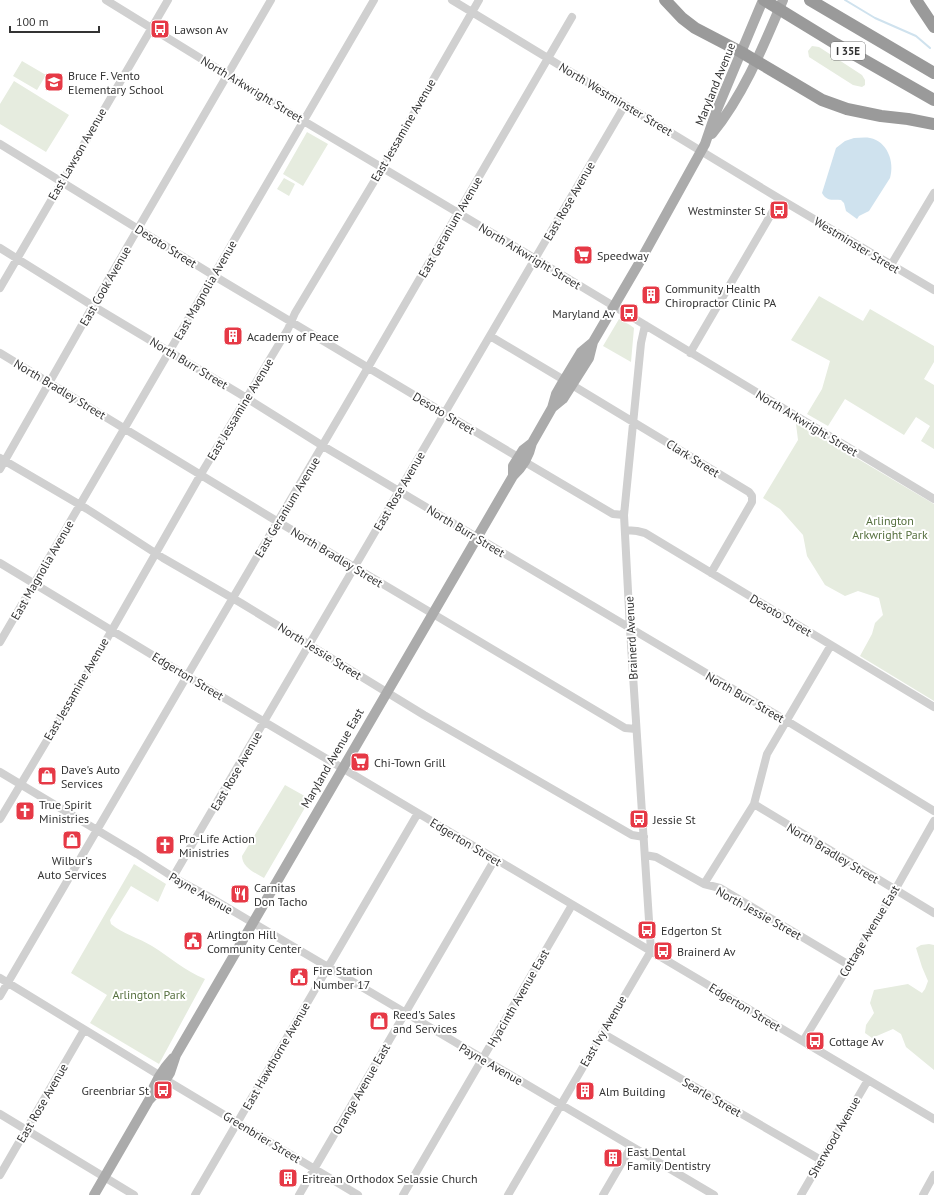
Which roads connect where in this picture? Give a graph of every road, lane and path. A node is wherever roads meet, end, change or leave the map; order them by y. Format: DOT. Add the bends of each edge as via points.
graph roads {
  1 [pos="106,0"];
  2 [pos="168,0"];
  3 [pos="271,0"];
  4 [pos="374,0"];
  5 [pos="452,0"];
  6 [pos="479,0"];
  7 [pos="664,0"];
  8 [pos="763,0"];
  9 [pos="783,0"];
  10 [pos="810,0"];
  11 [pos="916,0"];
  12 [pos="471,12"];
  13 [pos="572,16"];
  14 [pos="934,27"];
  15 [pos="151,28"];
  16 [pos="741,52"];
  17 [pos="548,58"];
  18 [pos="757,61"];
  19 [pos="934,73"];
  20 [pos="228,75"];
  21 [pos="934,100"];
  22 [pos="625,105"];
  23 [pos="304,121"];
  24 [pos="934,124"];
  25 [pos="707,140"];
  26 [pos="0,144"];
  27 [pos="701,151"];
  28 [pos="381,167"];
  29 [pos="62,181"];
  30 [pos="934,193"];
  31 [pos="780,199"];
  32 [pos="458,213"];
  33 [pos="138,228"];
  34 [pos="0,248"];
  35 [pos="17,259"];
  36 [pos="536,259"];
  37 [pos="891,265"];
  38 [pos="214,275"];
  39 [pos="0,288"];
  40 [pos="934,290"];
  41 [pos="93,306"];
  42 [pos="614,306"];
  43 [pos="291,321"];
  44 [pos="645,325"];
  45 [pos="490,336"];
  46 [pos="169,351"];
  47 [pos="0,353"];
  48 [pos="690,353"];
  49 [pos="368,367"];
  50 [pos="568,382"];
  51 [pos="49,383"];
  52 [pos="246,398"];
  53 [pos="444,413"];
  54 [pos="633,421"];
  55 [pos="124,428"];
  56 [pos="323,446"];
  57 [pos="2,459"];
  58 [pos="522,460"];
  59 [pos="0,469"];
  60 [pos="201,474"];
  61 [pos="399,490"];
  62 [pos="934,499"];
  63 [pos="79,506"];
  64 [pos="624,515"];
  65 [pos="278,522"];
  66 [pos="625,530"];
  67 [pos="477,537"];
  68 [pos="156,553"];
  69 [pos="0,562"];
  70 [pos="354,567"];
  71 [pos="711,573"];
  72 [pos="34,583"];
  73 [pos="233,598"];
  74 [pos="433,613"];
  75 [pos="630,629"];
  76 [pos="111,630"];
  77 [pos="0,642"];
  78 [pos="309,644"];
  79 [pos="831,645"];
  80 [pos="187,676"];
  81 [pos="386,692"];
  82 [pos="934,707"];
  83 [pos="787,721"];
  84 [pos="264,722"];
  85 [pos="636,729"];
  86 [pos="342,768"];
  87 [pos="0,772"];
  88 [pos="20,784"];
  89 [pos="754,804"];
  90 [pos="934,811"];
  91 [pos="418,813"];
  92 [pos="0,819"];
  93 [pos="934,820"];
  94 [pos="97,830"];
  95 [pos="644,837"];
  96 [pos="645,855"];
  97 [pos="495,859"];
  98 [pos="173,877"];
  99 [pos="704,884"];
  100 [pos="895,890"];
  101 [pos="572,905"];
  102 [pos="934,913"];
  103 [pos="252,923"];
  104 [pos="651,951"];
  105 [pos="849,965"];
  106 [pos="327,968"];
  107 [pos="0,978"];
  108 [pos="8,983"];
  109 [pos="0,996"];
  110 [pos="404,1013"];
  111 [pos="84,1030"];
  112 [pos="602,1033"];
  113 [pos="803,1041"];
  114 [pos="482,1059"];
  115 [pos="162,1078"];
  116 [pos="868,1080"];
  117 [pos="560,1105"];
  118 [pos="0,1114"];
  119 [pos="934,1119"];
  120 [pos="237,1122"];
  121 [pos="27,1130"];
  122 [pos="631,1147"];
  123 [pos="821,1160"];
  124 [pos="315,1168"];
  125 [pos="0,1175"];
  126 [pos="934,1176"];
  127 [pos="105,1177"];
  128 [pos="94,1195"];
  129 [pos="134,1195"];
  130 [pos="194,1195"];
  131 [pos="299,1195"];
  132 [pos="358,1195"];
  133 [pos="403,1195"];
  134 [pos="508,1195"];
  135 [pos="603,1195"];
  136 [pos="714,1195"];
  137 [pos="801,1195"];
  138 [pos="923,1195"];
  1 -- 15 [label="street, North Arkwright Street"];
  2 -- 15 [label="street, East Lawson Avenue"];
  3 -- 20 [label="street, East Cook Avenue"];
  4 -- 23 [label="street, East Magnolia Avenue"];
  5 -- 12 [label="street, North Westminster Street"];
  6 -- 12 [label="street, East Jessamine Avenue"];
  7 -- 16 [label="highway" via="695,28"];
  8 -- 16 [label="main road, Maryland Avenue"];
  8 -- 21 [label="highway, I 35E"];
  9 -- 18 [label="main road, Maryland Avenue"];
  10 -- 19 [label="highway, I 35E"];
  11 -- 14 [label="highway"];
  12 -- 17 [label="street, North Westminster Street"];
  12 -- 28 [label="street, East Jessamine Avenue"];
  13 -- 17 [label="street, East Geranium Avenue"];
  15 -- 20 [label="street, North Arkwright Street"];
  15 -- 29 [label="street, East Lawson Avenue"];
  16 -- 18 [label="highway"];
  16 -- 25 [label="main road, Maryland Avenue"];
  17 -- 22 [label="street, North Westminster Street"];
  17 -- 32 [label="street, East Geranium Avenue"];
  18 -- 24 [label="highway" via="833,105"];
  18 -- 25 [label="main road, Maryland Avenue" via="726,116"];
  20 -- 23 [label="street, North Arkwright Street"];
  20 -- 33 [label="street, East Cook Avenue"];
  22 -- 27 [label="street, North Westminster Street"];
  22 -- 36 [label="street, East Rose Avenue"];
  23 -- 28 [label="street, North Arkwright Street"];
  23 -- 38 [label="street, East Magnolia Avenue"];
  25 -- 27 [label="main road"];
  26 -- 29 [label="street, Desoto Street"];
  27 -- 31 [label="street, North Westminster Street"];
  27 -- 42 [label="main road"];
  28 -- 32 [label="street, North Arkwright Street"];
  28 -- 43 [label="street, East Jessamine Avenue"];
  29 -- 33 [label="street, Desoto Street"];
  29 -- 35 [label="street, East Lawson Avenue"];
  30 -- 37 [label="street"];
  31 -- 37 [label="street, Westminster Street"];
  31 -- 48 [label="street"];
  32 -- 36 [label="street, North Arkwright Street"];
  32 -- 49 [label="street, East Geranium Avenue"];
  33 -- 38 [label="street, Desoto Street"];
  33 -- 41 [label="street, East Cook Avenue"];
  34 -- 35 [label="street, North Burr Street"];
  35 -- 39 [label="street, East Lawson Avenue"];
  35 -- 41 [label="street, North Burr Street"];
  36 -- 42 [label="street, North Arkwright Street"];
  36 -- 45 [label="street, East Rose Avenue"];
  37 -- 40 [label="street, Westminster Street"];
  38 -- 43 [label="street, Desoto Street"];
  38 -- 46 [label="street, East Magnolia Avenue"];
  41 -- 46 [label="street, North Burr Street"];
  41 -- 51 [label="street, East Cook Avenue"];
  42 -- 44 [label="street, North Arkwright Street"];
  42 -- 50 [label="main road" via="593,342 581,352"];
  43 -- 49 [label="street, Desoto Street"];
  43 -- 52 [label="street, East Jessamine Avenue"];
  44 -- 48 [label="street, North Arkwright Street"];
  44 -- 54 [label="street, Brainerd Avenue"];
  45 -- 50 [label="street, Clark Street"];
  45 -- 53 [label="street, East Rose Avenue"];
  46 -- 52 [label="street, North Burr Street"];
  46 -- 55 [label="street, East Magnolia Avenue"];
  47 -- 51 [label="street, North Bradley Street"];
  48 -- 62 [label="street, North Arkwright Street"];
  49 -- 53 [label="street, Desoto Street"];
  49 -- 56 [label="street, East Geranium Avenue"];
  50 -- 54 [label="street, Clark Street"];
  50 -- 58 [label="main road" via="556,394 552,408 532,443 523,450"];
  51 -- 55 [label="street, North Bradley Street"];
  51 -- 57 [label="street, East Cook Avenue"];
  52 -- 56 [label="street, North Burr Street"];
  52 -- 60 [label="street, East Jessamine Avenue"];
  53 -- 58 [label="street, Desoto Street"];
  53 -- 61 [label="street, East Rose Avenue"];
  54 -- 64 [label="street, Brainerd Avenue"];
  54 -- 71 [label="street, Clark Street" via="752,496 752,502"];
  55 -- 60 [label="street, North Bradley Street"];
  55 -- 63 [label="street, East Magnolia Avenue"];
  56 -- 61 [label="street, North Burr Street"];
  56 -- 65 [label="street, East Geranium Avenue"];
  57 -- 59 [label="street, East Cook Avenue"];
  57 -- 63 [label="street, North Jessie Street"];
  58 -- 64 [label="street, Desoto Street" via="613,514"];
  58 -- 67 [label="main road, Maryland Avenue East" via="513,466 513,476"];
  60 -- 65 [label="street, North Bradley Street"];
  60 -- 68 [label="street, East Jessamine Avenue"];
  61 -- 67 [label="street, North Burr Street"];
  61 -- 70 [label="street, East Rose Avenue"];
  63 -- 68 [label="street, North Jessie Street"];
  63 -- 72 [label="street, East Magnolia Avenue"];
  64 -- 66 [label="street, Brainerd Avenue"];
  65 -- 70 [label="street, North Bradley Street"];
  65 -- 73 [label="street, East Geranium Avenue"];
  66 -- 71 [label="street, Desoto Street" via="645,534"];
  66 -- 75 [label="street, Brainerd Avenue"];
  67 -- 74 [label="main road, Maryland Avenue East"];
  67 -- 75 [label="street, North Burr Street"];
  68 -- 73 [label="street, North Jessie Street"];
  68 -- 76 [label="street, East Jessamine Avenue"];
  69 -- 72 [label="street, Edgerton Street"];
  70 -- 74 [label="street, North Bradley Street"];
  70 -- 78 [label="street, East Rose Avenue"];
  71 -- 79 [label="street, Desoto Street"];
  72 -- 76 [label="street, Edgerton Street"];
  72 -- 77 [label="street, East Magnolia Avenue"];
  73 -- 78 [label="street, North Jessie Street"];
  73 -- 80 [label="street, East Geranium Avenue"];
  74 -- 81 [label="main road, Maryland Avenue East"];
  74 -- 85 [label="street, North Bradley Street" via="625,728"];
  75 -- 83 [label="street, North Burr Street"];
  75 -- 85 [label="street, Brainerd Avenue"];
  76 -- 80 [label="street, Edgerton Street"];
  76 -- 88 [label="street, East Jessamine Avenue"];
  78 -- 81 [label="street, North Jessie Street"];
  78 -- 84 [label="street, East Rose Avenue"];
  79 -- 82 [label="street, Desoto Street"];
  79 -- 83 [label="street"];
  80 -- 84 [label="street, Edgerton Street"];
  80 -- 94 [label="street, East Geranium Avenue"];
  81 -- 86 [label="main road, Maryland Avenue East"];
  81 -- 95 [label="street, North Jessie Street" via="632,835"];
  83 -- 89 [label="street" via="767,754"];
  83 -- 90 [label="street, North Burr Street"];
  84 -- 86 [label="street, Edgerton Street"];
  84 -- 98 [label="street, East Rose Avenue"];
  85 -- 95 [label="street, Brainerd Avenue"];
  86 -- 91 [label="street, Edgerton Street"];
  86 -- 103 [label="main road, Maryland Avenue East"];
  87 -- 88 [label="street, Payne Avenue"];
  88 -- 92 [label="street, East Jessamine Avenue"];
  88 -- 94 [label="street, Payne Avenue"];
  89 -- 99 [label="street"];
  89 -- 100 [label="street, North Bradley Street"];
  91 -- 97 [label="street, Edgerton Street"];
  91 -- 106 [label="street, East Hawthorne Avenue"];
  93 -- 100 [label="street, Cottage Avenue East"];
  94 -- 98 [label="street, Payne Avenue"];
  94 -- 108 [label="street, East Geranium Avenue"];
  95 -- 96 [label="street, Brainerd Avenue"];
  96 -- 99 [label="street, North Jessie Street" via="656,857"];
  96 -- 104 [label="street, Brainerd Avenue"];
  97 -- 101 [label="street, Edgerton Street"];
  97 -- 110 [label="street, Orange Avenue East"];
  98 -- 103 [label="street, Payne Avenue"];
  99 -- 105 [label="street, North Jessie Street" via="720,888"];
  100 -- 102 [label="street, North Bradley Street"];
  100 -- 105 [label="street, Cottage Avenue East"];
  101 -- 104 [label="street, Edgerton Street"];
  101 -- 114 [label="street, Hyacinth Avenue East"];
  103 -- 106 [label="street, Payne Avenue"];
  103 -- 115 [label="main road, Maryland Avenue East" via="176,1055 163,1068"];
  104 -- 112 [label="street, East Ivy Avenue"];
  104 -- 113 [label="street, Edgerton Street"];
  105 -- 113 [label="street, Cottage Avenue East"];
  106 -- 110 [label="street, Payne Avenue"];
  106 -- 120 [label="street, East Hawthorne Avenue"];
  107 -- 108 [label="street, Greenbrier Street"];
  108 -- 109 [label="street, East Geranium Avenue"];
  108 -- 111 [label="street, Greenbrier Street"];
  110 -- 114 [label="street, Payne Avenue"];
  110 -- 124 [label="street, Orange Avenue East"];
  111 -- 115 [label="street, Greenbrier Street"];
  111 -- 121 [label="street, East Rose Avenue"];
  112 -- 117 [label="street, East Ivy Avenue"];
  112 -- 123 [label="street, Searle Street"];
  113 -- 116 [label="street, Edgerton Street"];
  114 -- 117 [label="street, Payne Avenue"];
  114 -- 133 [label="street, Hyacinth Avenue East"];
  115 -- 120 [label="street, Greenbrier Street"];
  115 -- 127 [label="main road, Maryland Avenue East" via="155,1082 149,1100"];
  116 -- 119 [label="street, Edgerton Street"];
  116 -- 123 [label="street, Sherwood Avenue"];
  117 -- 122 [label="street, Payne Avenue"];
  117 -- 134 [label="street, East Ivy Avenue"];
  118 -- 121 [label="street"];
  120 -- 124 [label="street, Greenbrier Street"];
  120 -- 130 [label="street, East Hawthorne Avenue"];
  121 -- 125 [label="street, East Rose Avenue"];
  121 -- 127 [label="street"];
  122 -- 135 [label="street"];
  122 -- 136 [label="street, Payne Avenue"];
  123 -- 137 [label="street, Sherwood Avenue"];
  124 -- 131 [label="street, Orange Avenue East"];
  124 -- 132 [label="street, Greenbrier Street"];
  126 -- 138 [label="street"];
  127 -- 128 [label="main road, Maryland Avenue East"];
  127 -- 129 [label="street"];
}
